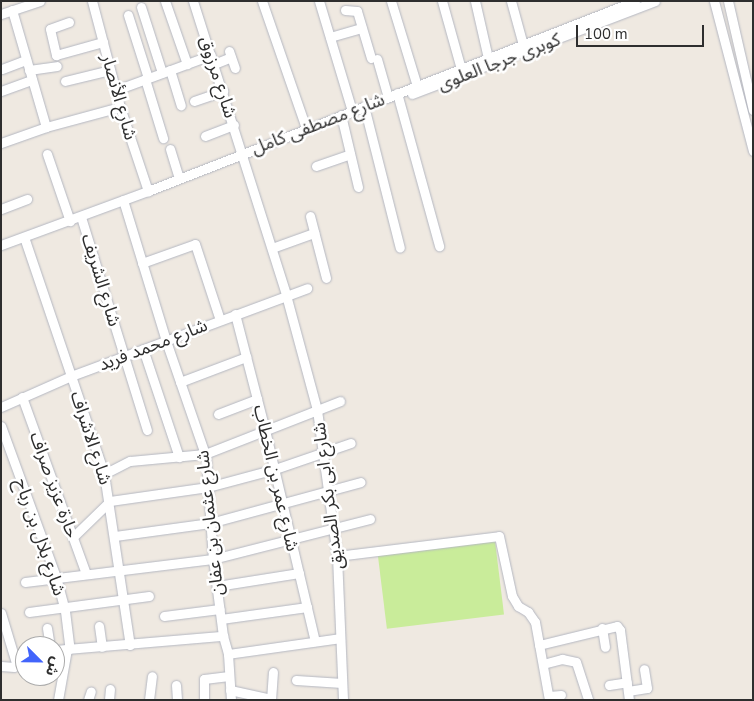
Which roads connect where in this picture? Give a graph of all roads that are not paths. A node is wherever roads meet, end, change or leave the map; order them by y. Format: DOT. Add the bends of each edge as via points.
graph roads {
  1 [pos="40,1"];
  2 [pos="92,1"];
  3 [pos="165,1"];
  4 [pos="193,1"];
  5 [pos="262,1"];
  6 [pos="319,1"];
  7 [pos="391,1"];
  8 [pos="442,1"];
  9 [pos="475,1"];
  10 [pos="511,1"];
  11 [pos="655,1"];
  12 [pos="714,1"];
  13 [pos="728,1"];
  14 [pos="636,5"];
  15 [pos="141,7"];
  16 [pos="12,10"];
  17 [pos="345,10"];
  18 [pos="1,14"];
  19 [pos="128,15"];
  20 [pos="69,22"];
  21 [pos="362,28"];
  22 [pos="330,37"];
  23 [pos="103,42"];
  24 [pos="523,45"];
  25 [pos="488,58"];
  26 [pos="212,59"];
  27 [pos="26,60"];
  28 [pos="187,64"];
  29 [pos="57,66"];
  30 [pos="235,68"];
  31 [pos="461,68"];
  32 [pos="2,69"];
  33 [pos="29,70"];
  34 [pos="110,70"];
  35 [pos="166,72"];
  36 [pos="147,79"];
  37 [pos="32,80"];
  38 [pos="64,81"];
  39 [pos="354,83"];
  40 [pos="417,86"];
  41 [pos="345,87"];
  42 [pos="116,90"];
  43 [pos="1,91"];
  44 [pos="222,91"];
  45 [pos="397,93"];
  46 [pos="388,97"];
  47 [pos="194,101"];
  48 [pos="181,105"];
  49 [pos="364,106"];
  50 [pos="120,107"];
  51 [pos="753,110"];
  52 [pos="352,111"];
  53 [pos="341,115"];
  54 [pos="234,125"];
  55 [pos="46,127"];
  56 [pos="306,128"];
  57 [pos="205,136"];
  58 [pos="163,138"];
  59 [pos="1,143"];
  60 [pos="170,149"];
  61 [pos="753,152"];
  62 [pos="243,153"];
  63 [pos="47,154"];
  64 [pos="350,154"];
  65 [pos="316,166"];
  66 [pos="179,178"];
  67 [pos="358,187"];
  68 [pos="148,191"];
  69 [pos="27,200"];
  70 [pos="123,200"];
  71 [pos="1,209"];
  72 [pos="81,216"];
  73 [pos="310,216"];
  74 [pos="70,221"];
  75 [pos="314,233"];
  76 [pos="24,237"];
  77 [pos="1,245"];
  78 [pos="439,246"];
  79 [pos="272,248"];
  80 [pos="400,248"];
  81 [pos="142,262"];
  82 [pos="326,278"];
  83 [pos="307,288"];
  84 [pos="286,295"];
  85 [pos="235,314"];
  86 [pos="220,320"];
  87 [pos="166,341"];
  88 [pos="143,349"];
  89 [pos="124,356"];
  90 [pos="246,357"];
  91 [pos="71,376"];
  92 [pos="180,382"];
  93 [pos="22,397"];
  94 [pos="257,399"];
  95 [pos="340,402"];
  96 [pos="1,407"];
  97 [pos="317,410"];
  98 [pos="218,414"];
  99 [pos="1,426"];
  100 [pos="147,430"];
  101 [pos="265,430"];
  102 [pos="351,443"];
  103 [pos="323,452"];
  104 [pos="205,454"];
  105 [pos="179,457"];
  106 [pos="274,469"];
  107 [pos="104,474"];
  108 [pos="361,482"];
  109 [pos="208,487"];
  110 [pos="328,491"];
  111 [pos="110,501"];
  112 [pos="283,504"];
  113 [pos="370,519"];
  114 [pos="210,523"];
  115 [pos="333,528"];
  116 [pos="115,536"];
  117 [pos="73,537"];
  118 [pos="291,539"];
  119 [pos="337,556"];
  120 [pos="213,559"];
  121 [pos="120,570"];
  122 [pos="86,574"];
  123 [pos="299,574"];
  124 [pos="56,577"];
  125 [pos="25,582"];
  126 [pos="217,586"];
  127 [pos="150,596"];
  128 [pos="124,599"];
  129 [pos="64,607"];
  130 [pos="307,607"];
  131 [pos="220,609"];
  132 [pos="29,612"];
  133 [pos="1,613"];
  134 [pos="164,616"];
  135 [pos="221,619"];
  136 [pos="99,626"];
  137 [pos="47,628"];
  138 [pos="602,628"];
  139 [pos="48,636"];
  140 [pos="223,636"];
  141 [pos="340,638"];
  142 [pos="315,641"];
  143 [pos="130,645"];
  144 [pos="539,645"];
  145 [pos="102,647"];
  146 [pos="604,647"];
  147 [pos="65,649"];
  148 [pos="69,649"];
  149 [pos="228,654"];
  150 [pos="543,664"];
  151 [pos="1,666"];
  152 [pos="644,669"];
  153 [pos="273,672"];
  154 [pos="152,676"];
  155 [pos="229,676"];
  156 [pos="296,680"];
  157 [pos="342,683"];
  158 [pos="176,685"];
  159 [pos="609,685"];
  160 [pos="110,689"];
  161 [pos="628,691"];
  162 [pos="230,695"];
  163 [pos="560,695"];
  164 [pos="549,698"];
  165 [pos="58,700"];
  166 [pos="108,700"];
  167 [pos="149,700"];
  168 [pos="177,700"];
  169 [pos="204,700"];
  170 [pos="271,700"];
  171 [pos="343,700"];
  172 [pos="588,700"];
  1 -- 16 [label="street"];
  2 -- 23 [label="street, شارع الأنصار"];
  3 -- 28 [label="street"];
  4 -- 26 [label="street, شارع مرزوق"];
  5 -- 56 [label="street"];
  6 -- 22 [label="street"];
  7 -- 40 [label="street"];
  8 -- 31 [label="street"];
  9 -- 25 [label="street"];
  10 -- 24 [label="street"];
  11 -- 14 [label="street, كوبرى جرجا العلوى"];
  12 -- 61 [label="street"];
  13 -- 51 [label="street"];
  14 -- 24 [label="street, شارع مصطفى كامل"];
  14 -- 45 [label="street, كوبرى جرجا العلوى" via="411,95"];
  15 -- 35 [label="street"];
  16 -- 18 [label="street"];
  16 -- 27 [label="street"];
  17 -- 21 [label="street" via="357,11"];
  19 -- 36 [label="street"];
  20 -- 23 [label="street" via="50,29 56,54"];
  21 -- 22 [label="street"];
  21 -- 46 [label="street"];
  22 -- 41 [label="street"];
  23 -- 34 [label="street, شارع الأنصار"];
  24 -- 25 [label="street, شارع مصطفى كامل"];
  25 -- 31 [label="street, شارع مصطفى كامل"];
  26 -- 28 [label="street"];
  26 -- 30 [label="street" via="230,54"];
  26 -- 44 [label="street, شارع مرزوق"];
  27 -- 32 [label="street"];
  27 -- 33 [label="street"];
  28 -- 35 [label="street"];
  29 -- 33 [label="street"];
  31 -- 40 [label="street, شارع مصطفى كامل"];
  33 -- 37 [label="street"];
  34 -- 38 [label="street"];
  34 -- 42 [label="street, شارع الأنصار"];
  35 -- 36 [label="street"];
  35 -- 48 [label="street"];
  36 -- 42 [label="street"];
  36 -- 58 [label="street"];
  37 -- 43 [label="street"];
  37 -- 55 [label="street"];
  39 -- 41 [label="street"];
  40 -- 45 [label="street, شارع مصطفى كامل"];
  41 -- 52 [label="street"];
  42 -- 50 [label="street, شارع الأنصار"];
  44 -- 47 [label="street"];
  44 -- 54 [label="street, شارع مرزوق"];
  45 -- 46 [label="street, شارع مصطفى كامل"];
  45 -- 78 [label="street"];
  46 -- 49 [label="street, شارع مصطفى كامل"];
  49 -- 52 [label="street, شارع مصطفى كامل"];
  49 -- 80 [label="street"];
  50 -- 55 [label="street"];
  50 -- 68 [label="street, شارع الأنصار"];
  52 -- 53 [label="street, شارع مصطفى كامل"];
  53 -- 56 [label="street, شارع مصطفى كامل"];
  53 -- 64 [label="street"];
  54 -- 57 [label="street"];
  54 -- 62 [label="street, شارع مرزوق"];
  55 -- 59 [label="street"];
  56 -- 62 [label="street, شارع مصطفى كامل"];
  60 -- 66 [label="street"];
  62 -- 66 [label="street, شارع مصطفى كامل"];
  62 -- 79 [label="street, شارع مرزوق"];
  63 -- 74 [label="street"];
  64 -- 65 [label="street"];
  64 -- 67 [label="street"];
  66 -- 68 [label="street, شارع مصطفى كامل"];
  68 -- 70 [label="street, شارع مصطفى كامل"];
  69 -- 71 [label="street"];
  70 -- 72 [label="street, شارع مصطفى كامل"];
  70 -- 81 [label="street, شارع عثمان بن عفان"];
  72 -- 74 [label="street, شارع مصطفى كامل"];
  72 -- 89 [label="street, شارع الشريف"];
  73 -- 75 [label="street"];
  74 -- 76 [label="street, شارع مصطفى كامل"];
  75 -- 79 [label="street"];
  75 -- 82 [label="street"];
  76 -- 77 [label="street, شارع مصطفى كامل"];
  76 -- 91 [label="street, شارع الاشراف"];
  79 -- 84 [label="street, شارع ابى بكر الصديق"];
  81 -- 86 [label="street" via="195,244"];
  81 -- 87 [label="street, شارع عثمان بن عفان"];
  83 -- 84 [label="street, شارع محمد فريد"];
  84 -- 85 [label="street, شارع محمد فريد"];
  84 -- 97 [label="street, شارع ابى بكر الصديق"];
  85 -- 86 [label="street, شارع محمد فريد"];
  85 -- 90 [label="street, شارع عمر بن الخطاب"];
  86 -- 87 [label="street, شارع محمد فريد"];
  87 -- 88 [label="street, شارع محمد فريد"];
  87 -- 92 [label="street, شارع عثمان بن عفان"];
  88 -- 89 [label="street, شارع محمد فريد"];
  88 -- 105 [label="street"];
  89 -- 91 [label="street, شارع محمد فريد"];
  89 -- 100 [label="street, شارع الشريف"];
  90 -- 92 [label="street"];
  90 -- 94 [label="street, شارع عمر بن الخطاب"];
  91 -- 93 [label="street, شارع محمد فريد"];
  91 -- 107 [label="street, شارع الاشراف"];
  92 -- 104 [label="street, شارع عثمان بن عفان"];
  93 -- 96 [label="street, شارع محمد فريد"];
  93 -- 117 [label="street, حارة عزيز صراف"];
  94 -- 98 [label="street"];
  94 -- 101 [label="street, شارع عمر بن الخطاب"];
  95 -- 97 [label="street"];
  97 -- 101 [label="street"];
  97 -- 103 [label="street, شارع ابى بكر الصديق"];
  99 -- 124 [label="street, شارع بلال بن رباح"];
  101 -- 104 [label="street"];
  101 -- 106 [label="street, شارع عمر بن الخطاب"];
  102 -- 103 [label="street"];
  103 -- 106 [label="street"];
  103 -- 110 [label="street, شارع ابى بكر الصديق"];
  104 -- 105 [label="street"];
  104 -- 109 [label="street, شارع عثمان بن عفان"];
  105 -- 107 [label="street" via="130,461"];
  106 -- 109 [label="street"];
  106 -- 112 [label="street, شارع عمر بن الخطاب"];
  107 -- 111 [label="street, شارع الاشراف"];
  108 -- 110 [label="street"];
  109 -- 111 [label="street"];
  109 -- 114 [label="street, شارع عثمان بن عفان"];
  110 -- 112 [label="street"];
  110 -- 115 [label="street, شارع ابى بكر الصديق"];
  111 -- 116 [label="street, شارع الاشراف"];
  111 -- 117 [label="street"];
  112 -- 114 [label="street"];
  112 -- 118 [label="street, شارع عمر بن الخطاب"];
  113 -- 115 [label="street"];
  114 -- 116 [label="street"];
  114 -- 120 [label="street, شارع عثمان بن عفان"];
  115 -- 118 [label="street"];
  115 -- 119 [label="street, شارع ابى بكر الصديق"];
  116 -- 121 [label="street, شارع الاشراف"];
  117 -- 122 [label="street, حارة عزيز صراف"];
  118 -- 120 [label="street"];
  118 -- 123 [label="street, شارع عمر بن الخطاب"];
  119 -- 141 [label="street, شارع ابى بكر الصديق"];
  119 -- 144 [label="street" via="499,536 512,596 518,606 532,617"];
  120 -- 121 [label="street"];
  120 -- 126 [label="street, شارع عثمان بن عفان"];
  121 -- 122 [label="street"];
  121 -- 128 [label="street, شارع الاشراف"];
  122 -- 124 [label="street"];
  123 -- 126 [label="street"];
  123 -- 130 [label="street, شارع عمر بن الخطاب"];
  124 -- 125 [label="street"];
  124 -- 129 [label="street, شارع بلال بن رباح"];
  126 -- 131 [label="street, شارع عثمان بن عفان"];
  127 -- 128 [label="street"];
  128 -- 129 [label="street"];
  128 -- 143 [label="street, شارع الاشراف"];
  129 -- 132 [label="street"];
  129 -- 148 [label="street, شارع بلال بن رباح"];
  130 -- 135 [label="street"];
  130 -- 142 [label="street, شارع عمر بن الخطاب"];
  131 -- 134 [label="street"];
  131 -- 135 [label="street, شارع عثمان بن عفان"];
  133 -- 151 [label="street" via="16,663 14,667"];
  135 -- 140 [label="street, شارع عثمان بن عفان"];
  136 -- 145 [label="street"];
  137 -- 139 [label="street"];
  138 -- 144 [label="street"];
  138 -- 146 [label="street"];
  138 -- 161 [label="street" via="617,626 620,630"];
  140 -- 143 [label="street"];
  140 -- 149 [label="street, شارع عثمان بن عفان"];
  141 -- 142 [label="street"];
  141 -- 157 [label="street, شارع ابى بكر الصديق"];
  142 -- 149 [label="street"];
  143 -- 145 [label="street"];
  144 -- 150 [label="street"];
  145 -- 148 [label="street"];
  147 -- 148 [label="street"];
  148 -- 165 [label="street, شارع بلال بن رباح"];
  149 -- 155 [label="street, شارع عثمان بن عفان"];
  150 -- 164 [label="street"];
  150 -- 172 [label="street" via="562,659 577,663"];
  152 -- 161 [label="street" via="647,688"];
  153 -- 170 [label="street"];
  154 -- 167 [label="street"];
  155 -- 162 [label="street, شارع عثمان بن عفان"];
  155 -- 169 [label="street" via="204,679"];
  156 -- 157 [label="street"];
  157 -- 171 [label="street, شارع ابى بكر الصديق"];
  158 -- 168 [label="street"];
  159 -- 161 [label="street"];
  160 -- 166 [label="street"];
  162 -- 170 [label="street"];
  163 -- 164 [label="street"];
}
